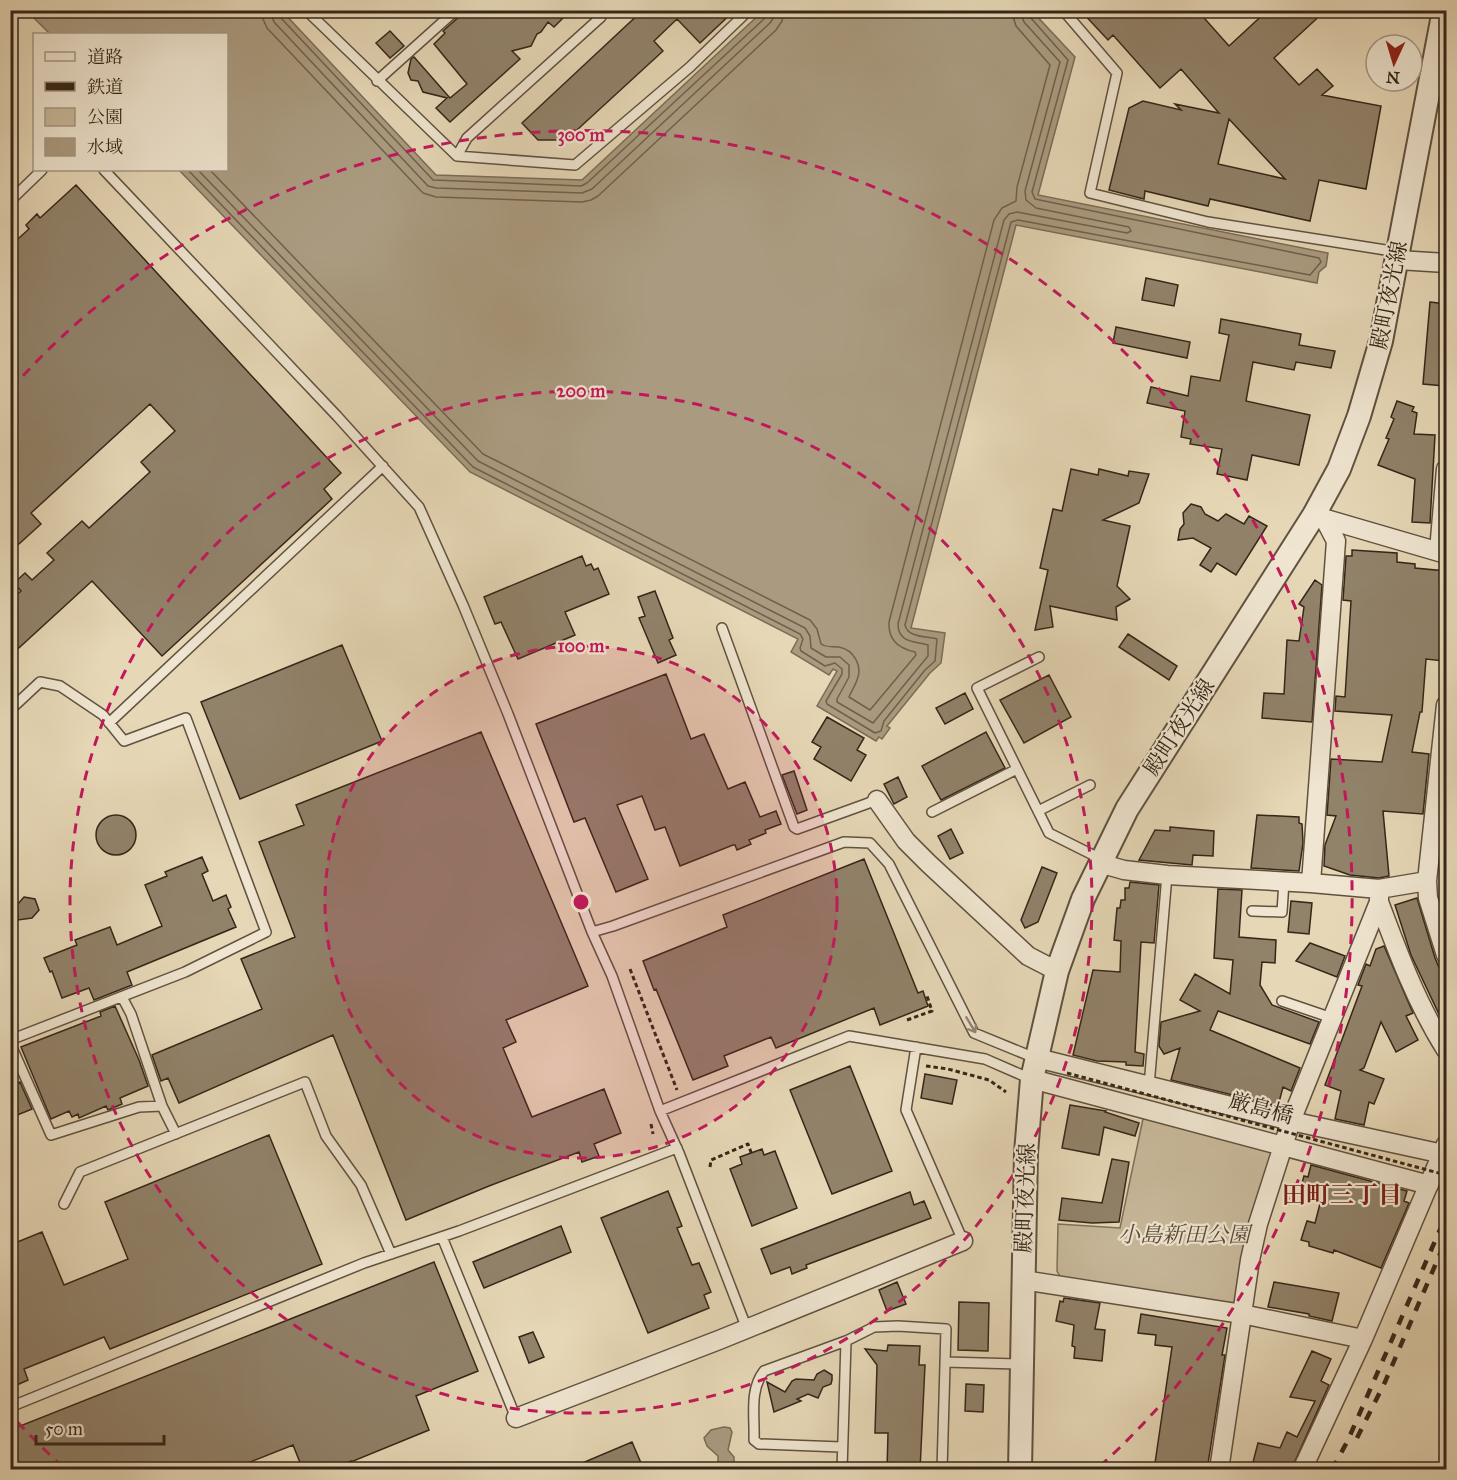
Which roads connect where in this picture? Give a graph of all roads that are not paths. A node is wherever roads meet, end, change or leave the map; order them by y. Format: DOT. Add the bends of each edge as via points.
graph roads {
  1 [pos="306,10"];
  2 [pos="456,10"];
  3 [pos="602,10"];
  4 [pos="749,10"];
  5 [pos="1062,10"];
  6 [pos="1444,10"];
  7 [pos="377,81"];
  8 [pos="457,156"];
  9 [pos="41,171"];
  10 [pos="105,171"];
  11 [pos="10,201"];
  12 [pos="1398,256"];
  13 [pos="1446,263"];
  14 [pos="382,466"];
  15 [pos="1446,469"];
  16 [pos="1320,517"];
  17 [pos="1443,552"];
  18 [pos="722,628"];
  19 [pos="1039,657"];
  20 [pos="1446,705"];
  21 [pos="10,710"];
  22 [pos="109,723"];
  23 [pos="1444,757"];
  24 [pos="1017,769"];
  25 [pos="1090,785"];
  26 [pos="877,800"];
  27 [pos="1038,811"];
  28 [pos="932,812"];
  29 [pos="1100,861"];
  30 [pos="1167,875"];
  31 [pos="1284,881"];
  32 [pos="1427,881"];
  33 [pos="1311,883"];
  34 [pos="1379,895"];
  35 [pos="1252,911"];
  36 [pos="592,932"];
  37 [pos="1446,955"];
  38 [pos="1057,971"];
  39 [pos="122,997"];
  40 [pos="1282,1001"];
  41 [pos="1332,1018"];
  42 [pos="10,1042"];
  43 [pos="916,1047"];
  44 [pos="1446,1050"];
  45 [pos="1035,1069"];
  46 [pos="1149,1086"];
  47 [pos="162,1106"];
  48 [pos="660,1111"];
  49 [pos="1291,1120"];
  50 [pos="176,1134"];
  51 [pos="1282,1146"];
  52 [pos="677,1148"];
  53 [pos="1445,1149"];
  54 [pos="1429,1185"];
  55 [pos="64,1204"];
  56 [pos="442,1237"];
  57 [pos="963,1241"];
  58 [pos="391,1254"];
  59 [pos="1023,1280"];
  60 [pos="1242,1314"];
  61 [pos="747,1329"];
  62 [pos="1363,1339"];
  63 [pos="846,1341"];
  64 [pos="945,1362"];
  65 [pos="1022,1364"];
  66 [pos="10,1407"];
  67 [pos="516,1418"];
  68 [pos="841,1447"];
  69 [pos="842,1470"];
  70 [pos="942,1470"];
  71 [pos="1020,1470"];
  72 [pos="1219,1470"];
  73 [pos="1302,1470"];
  1 -- 7 [label="lane"];
  2 -- 7 [label="lane"];
  3 -- 8 [label="lane" via="601,17 467,138"];
  4 -- 8 [label="lane" via="690,68 575,165"];
  5 -- 12 [label="lane" via="1117,73 1090,193 1208,222"];
  6 -- 12 [label="street, 殿町夜光線"];
  7 -- 8 [label="lane"];
  9 -- 11 [label="lane"];
  10 -- 14 [label="lane"];
  12 -- 13 [label="street"];
  12 -- 16 [label="street, 殿町夜光線" via="1381,342 1359,416"];
  14 -- 22 [label="lane"];
  14 -- 36 [label="lane" via="419,507 424,518 472,627"];
  15 -- 17 [label="street"];
  16 -- 17 [label="street"];
  16 -- 29 [label="street, 殿町夜光線" via="1133,799"];
  16 -- 33 [label="street" via="1336,541"];
  18 -- 26 [label="lane" via="794,826 797,829"];
  19 -- 24 [label="lane" via="977,688"];
  20 -- 23 [label="street"];
  21 -- 22 [label="lane" via="40,682 60,686"];
  22 -- 39 [label="lane" via="124,741 186,718 266,932 185,972"];
  23 -- 32 [label="street"];
  24 -- 27 [label="lane"];
  24 -- 28 [label="lane"];
  25 -- 27 [label="lane"];
  26 -- 38 [label="street" via="906,841 936,871 1028,956"];
  27 -- 29 [label="lane" via="1049,833"];
  29 -- 30 [label="street" via="1132,872"];
  29 -- 38 [label="street, 殿町夜光線"];
  30 -- 31 [label="street"];
  30 -- 46 [label="lane"];
  31 -- 33 [label="street"];
  31 -- 35 [label="lane" via="1282,912"];
  32 -- 34 [label="street"];
  32 -- 37 [label="street" via="1428,898"];
  33 -- 34 [label="street"];
  34 -- 41 [label="street"];
  34 -- 44 [label="street" via="1413,988"];
  36 -- 45 [label="lane, one-way" via="844,842 870,843 889,864 974,1033"];
  36 -- 48 [label="lane" via="612,976"];
  38 -- 45 [label="street, 殿町夜光線"];
  39 -- 42 [label="lane"];
  39 -- 47 [label="lane"];
  40 -- 41 [label="lane"];
  41 -- 49 [label="street"];
  42 -- 47 [label="lane" via="51,1135 139,1107"];
  43 -- 45 [label="lane"];
  43 -- 48 [label="lane" via="849,1036"];
  43 -- 57 [label="lane" via="906,1110"];
  45 -- 46 [label="street"];
  45 -- 51 [label="street"];
  45 -- 59 [label="street, 殿町夜光線" via="1026,1153"];
  46 -- 49 [label="street"];
  47 -- 50 [label="lane"];
  48 -- 52 [label="lane"];
  49 -- 51 [label="street"];
  49 -- 53 [label="street"];
  50 -- 55 [label="lane" via="80,1172"];
  50 -- 58 [label="lane" via="305,1082 326,1136 361,1185"];
  51 -- 54 [label="street"];
  51 -- 60 [label="street" via="1258,1224"];
  52 -- 56 [label="lane"];
  52 -- 61 [label="lane"];
  53 -- 54 [label="street"];
  54 -- 62 [label="street"];
  56 -- 58 [label="lane"];
  56 -- 67 [label="lane"];
  57 -- 61 [label="street"];
  58 -- 66 [label="lane"];
  59 -- 60 [label="street"];
  59 -- 65 [label="street, 殿町夜光線"];
  60 -- 62 [label="street"];
  60 -- 72 [label="street"];
  61 -- 67 [label="street"];
  62 -- 73 [label="street"];
  63 -- 64 [label="lane" via="874,1327 946,1329"];
  63 -- 68 [label="lane"];
  63 -- 68 [label="lane" via="764,1371 754,1390 754,1440 759,1444"];
  64 -- 65 [label="lane"];
  64 -- 70 [label="lane"];
  65 -- 71 [label="street, 殿町夜光線"];
  68 -- 69 [label="lane"];
}
